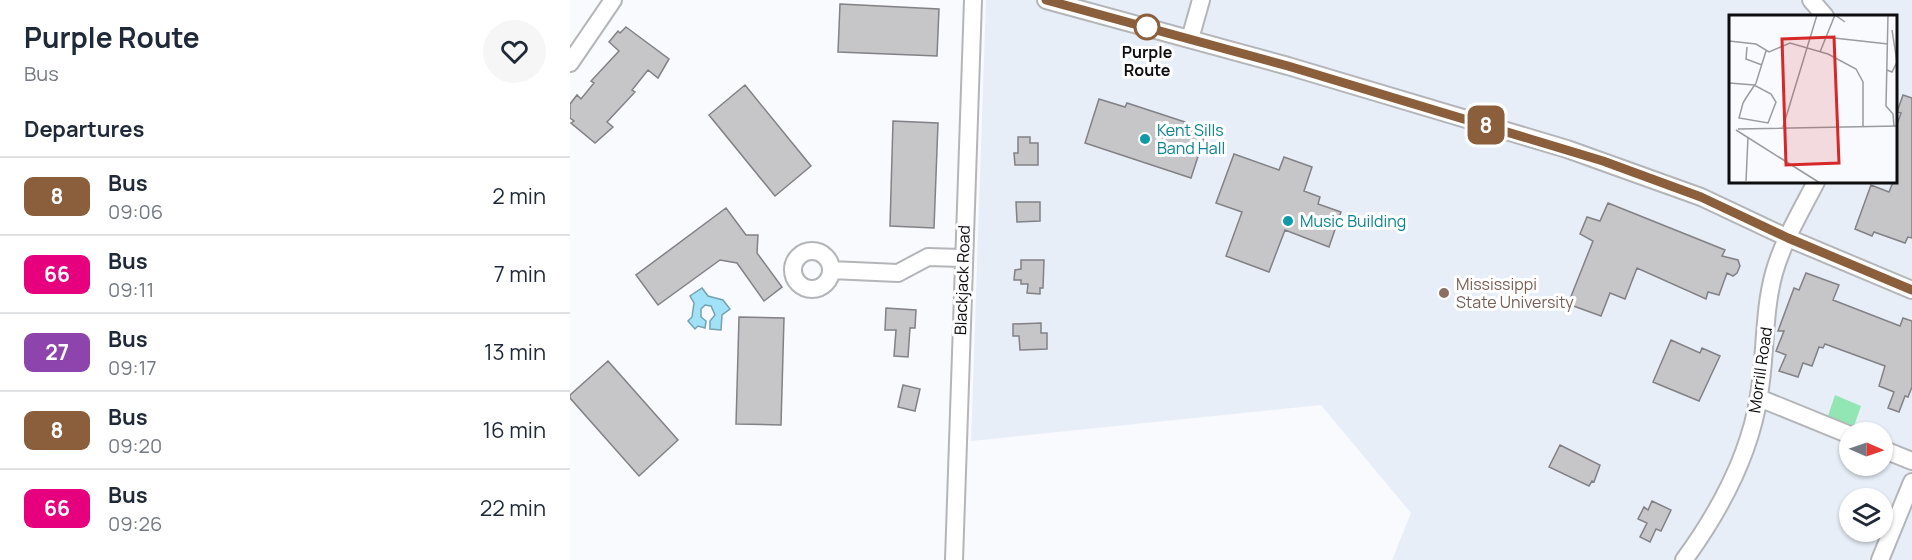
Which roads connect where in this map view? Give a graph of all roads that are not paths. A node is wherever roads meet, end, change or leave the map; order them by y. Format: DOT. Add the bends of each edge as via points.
graph roads {
  1 [pos="613,0"];
  2 [pos="973,0"];
  3 [pos="1046,0"];
  4 [pos="1201,0"];
  5 [pos="1811,0"];
  6 [pos="1824,15"];
  7 [pos="1190,39"];
  8 [pos="570,63"];
  9 [pos="1816,183"];
  10 [pos="1788,238"];
  11 [pos="962,258"];
  12 [pos="831,270"];
  13 [pos="1912,290"];
  14 [pos="1759,398"];
  15 [pos="1839,431"];
  16 [pos="1893,453"];
  17 [pos="1912,461"];
  18 [pos="1912,482"];
  19 [pos="954,560"];
  20 [pos="1684,560"];
  21 [pos="1880,560"];
  1 -- 8 [label="street"];
  2 -- 11 [label="street, Blackjack Road"];
  3 -- 7 [label="street"];
  4 -- 7 [label="street"];
  5 -- 6 [label="street"];
  7 -- 10 [label="street" via="1567,149 1701,197"];
  9 -- 10 [label="street, Morrill Road"];
  10 -- 13 [label="street"];
  10 -- 14 [label="street, Morrill Road" via="1774,272"];
  11 -- 12 [label="street" via="928,257 898,273"];
  11 -- 19 [label="street, Blackjack Road"];
  14 -- 15 [label="street"];
  14 -- 20 [label="street, Morrill Road" via="1731,484 1705,532"];
  16 -- 17 [label="street"];
  18 -- 21 [label="street"];
}
